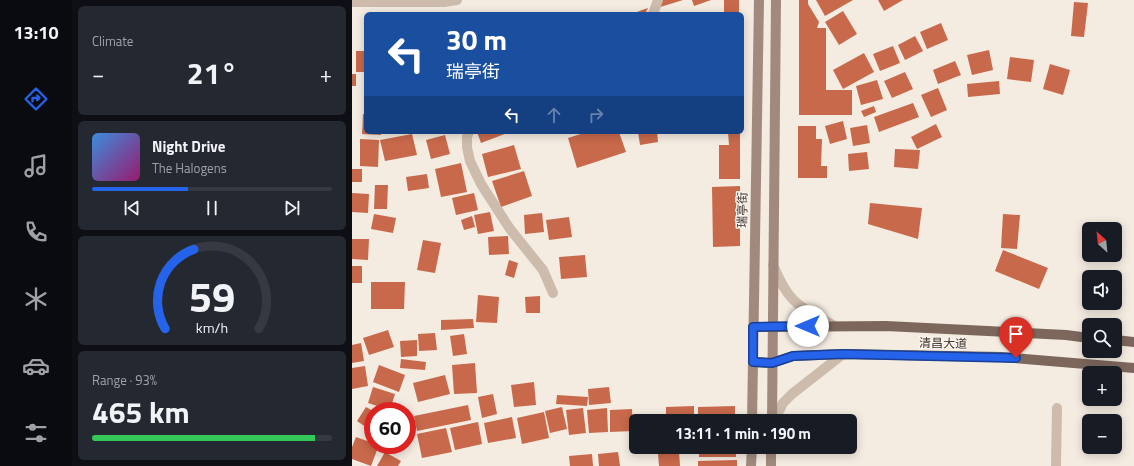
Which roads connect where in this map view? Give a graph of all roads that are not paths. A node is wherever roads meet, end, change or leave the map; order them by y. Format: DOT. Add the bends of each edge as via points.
graph roads {
  1 [pos="457,0"];
  2 [pos="658,0"];
  3 [pos="759,0"];
  4 [pos="776,0"];
  5 [pos="352,2"];
  6 [pos="654,12"];
  7 [pos="468,134"];
  8 [pos="773,264"];
  9 [pos="553,293"];
  10 [pos="772,326"];
  11 [pos="835,326"];
  12 [pos="753,327"];
  13 [pos="1082,337"];
  14 [pos="1122,341"];
  15 [pos="1134,342"];
  16 [pos="843,354"];
  17 [pos="753,362"];
  18 [pos="772,363"];
  19 [pos="1134,368"];
  20 [pos="1058,408"];
  21 [pos="752,414"];
  22 [pos="773,414"];
  23 [pos="777,414"];
  24 [pos="752,454"];
  25 [pos="771,454"];
  26 [pos="751,466"];
  27 [pos="771,466"];
  28 [pos="1056,466"];
  1 -- 5 [label="street"];
  2 -- 6 [label="street"];
  3 -- 12 [label="main road, 瑞亭街"];
  4 -- 8 [label="main road"];
  7 -- 9 [label="street" via="470,161 481,184 510,229 543,270"];
  8 -- 10 [label="main road"];
  8 -- 11 [label="street" via="790,297 810,313"];
  10 -- 11 [label="main road, 清昌大道"];
  10 -- 12 [label="main road, 清昌大道"];
  10 -- 18 [label="main road"];
  11 -- 13 [label="main road, 清昌大道" via="886,326"];
  12 -- 17 [label="main road, 瑞亭街"];
  14 -- 15 [label="main road"];
  16 -- 18 [label="main road, 清昌大道" via="793,356"];
  16 -- 19 [label="main road, 清昌大道" via="1002,357"];
  16 -- 23 [label="street" via="792,394"];
  17 -- 18 [label="main road, 清昌大道"];
  17 -- 21 [label="main road, 瑞亭街"];
  18 -- 22 [label="main road"];
  20 -- 28 [label="street"];
  24 -- 26 [label="main road"];
  25 -- 27 [label="main road"];
}
